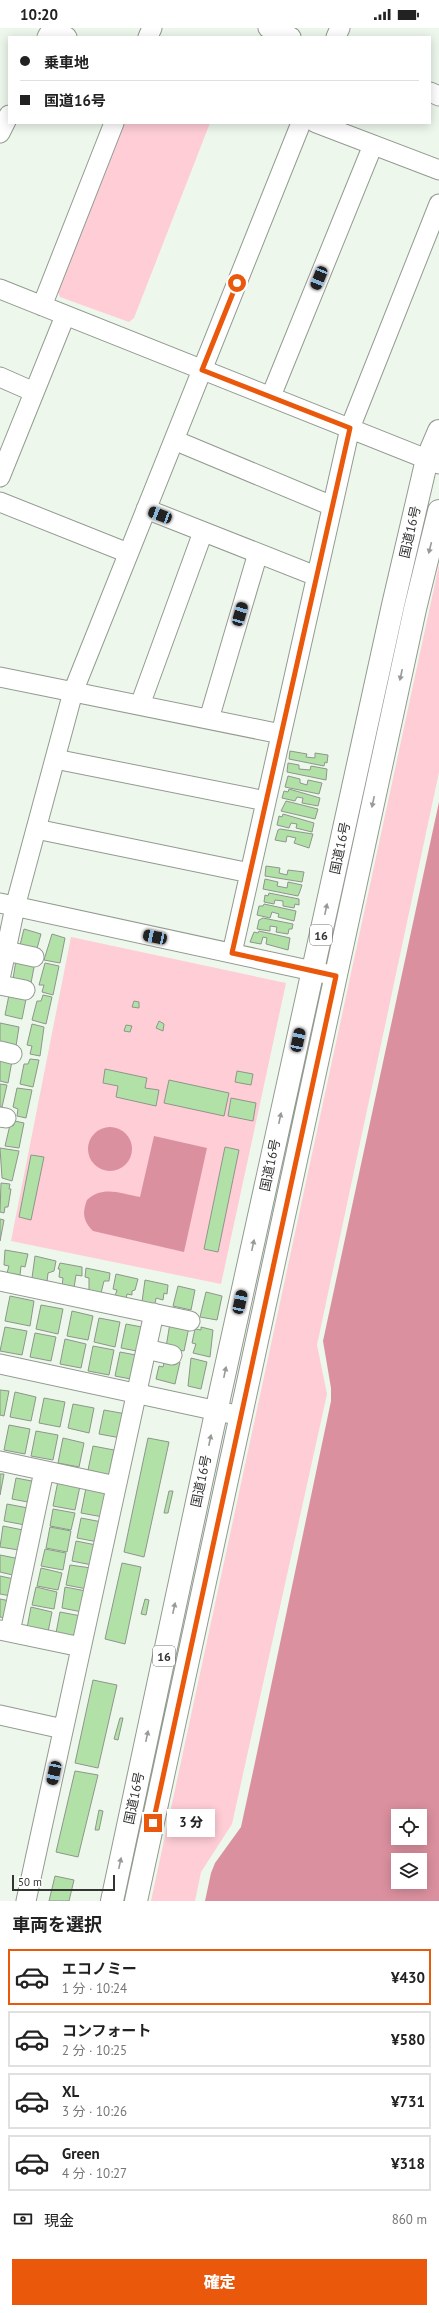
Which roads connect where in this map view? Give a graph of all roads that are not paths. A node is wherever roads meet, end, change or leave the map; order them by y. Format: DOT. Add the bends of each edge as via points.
graph roads {
  1 [pos="268,28"];
  2 [pos="47,36"];
  3 [pos="65,36"];
  4 [pos="288,36"];
  5 [pos="8,117"];
  6 [pos="114,124"];
  7 [pos="301,124"];
  8 [pos="319,124"];
  9 [pos="0,134"];
  10 [pos="372,145"];
  11 [pos="439,170"];
  12 [pos="439,204"];
  13 [pos="0,289"];
  14 [pos="42,306"];
  15 [pos="64,316"];
  16 [pos="202,370"];
  17 [pos="0,377"];
  18 [pos="34,392"];
  19 [pos="271,396"];
  20 [pos="350,428"];
  21 [pos="439,431"];
  22 [pos="174,440"];
  23 [pos="433,462"];
  24 [pos="0,477"];
  25 [pos="0,502"];
  26 [pos="332,506"];
  27 [pos="146,509"];
  28 [pos="439,510"];
  29 [pos="203,532"];
  30 [pos="128,553"];
  31 [pos="258,553"];
  32 [pos="316,576"];
  33 [pos="0,677"];
  34 [pos="73,692"];
  35 [pos="140,705"];
  36 [pos="209,719"];
  37 [pos="281,734"];
  38 [pos="55,759"];
  39 [pos="266,801"];
  40 [pos="36,829"];
  41 [pos="250,873"];
  42 [pos="8,905"];
  43 [pos="6,951"];
  44 [pos="232,953"];
  45 [pos="34,957"];
  46 [pos="313,971"];
  47 [pos="336,976"];
  48 [pos="0,978"];
  49 [pos="0,985"];
  50 [pos="26,990"];
  51 [pos="0,1281"];
  52 [pos="154,1313"];
  53 [pos="190,1321"];
  54 [pos="146,1349"];
  55 [pos="172,1355"];
  56 [pos="0,1364"];
  57 [pos="136,1393"];
  58 [pos="216,1410"];
  59 [pos="241,1416"];
  60 [pos="0,1461"];
  61 [pos="44,1471"];
  62 [pos="116,1486"];
  63 [pos="5,1631"];
  64 [pos="81,1648"];
  65 [pos="0,1716"];
  66 [pos="63,1729"];
  67 [pos="26,1901"];
  68 [pos="112,1901"];
  69 [pos="136,1901"];
  1 -- 4 [label="street"];
  2 -- 3 [label="street" via="50,30"];
  5 -- 9 [label="street"];
  6 -- 14 [label="street"];
  7 -- 16 [label="street"];
  8 -- 10 [label="street"];
  10 -- 11 [label="street"];
  10 -- 19 [label="street"];
  12 -- 20 [label="street"];
  13 -- 14 [label="street"];
  14 -- 15 [label="street"];
  15 -- 16 [label="street"];
  15 -- 18 [label="street"];
  16 -- 19 [label="street"];
  16 -- 22 [label="street"];
  17 -- 18 [label="street"];
  18 -- 24 [label="street"];
  19 -- 20 [label="street"];
  20 -- 23 [label="street"];
  20 -- 26 [label="street"];
  21 -- 23 [label="highway, 国道16号 / 16"];
  22 -- 26 [label="street"];
  22 -- 27 [label="street"];
  46 -- 23 [label="highway, 国道16号 / 16, one-way" via="393,605"];
  25 -- 30 [label="street"];
  26 -- 32 [label="street"];
  27 -- 29 [label="street"];
  27 -- 30 [label="street"];
  28 -- 47 [label="highway, 国道16号 / 16, one-way" via="415,609"];
  29 -- 31 [label="street"];
  29 -- 35 [label="street"];
  30 -- 34 [label="street"];
  31 -- 32 [label="street"];
  31 -- 36 [label="street"];
  32 -- 37 [label="street"];
  33 -- 34 [label="street"];
  34 -- 35 [label="street"];
  34 -- 38 [label="street"];
  35 -- 36 [label="street"];
  36 -- 37 [label="street"];
  37 -- 39 [label="street"];
  38 -- 39 [label="street"];
  38 -- 40 [label="street"];
  39 -- 41 [label="street"];
  40 -- 41 [label="street"];
  40 -- 42 [label="street"];
  41 -- 44 [label="street"];
  42 -- 43 [label="street"];
  42 -- 44 [label="street"];
  43 -- 45 [label="street"];
  43 -- 48 [label="street"];
  44 -- 46 [label="street"];
  46 -- 47 [label="street"];
  58 -- 46 [label="highway, 国道16号 / 16, one-way"];
  47 -- 59 [label="highway, 国道16号 / 16"];
  49 -- 50 [label="street"];
  51 -- 52 [label="street"];
  52 -- 53 [label="street"];
  52 -- 54 [label="street"];
  54 -- 55 [label="street"];
  54 -- 57 [label="street"];
  56 -- 57 [label="street"];
  57 -- 58 [label="street"];
  57 -- 62 [label="street"];
  58 -- 59 [label="street"];
  68 -- 58 [label="highway, 国道16号 / 16, one-way"];
  59 -- 69 [label="highway, 国道16号 / 16"];
  60 -- 61 [label="street"];
  61 -- 62 [label="street"];
  61 -- 63 [label="street"];
  62 -- 64 [label="street"];
  63 -- 64 [label="street"];
  64 -- 66 [label="street"];
  65 -- 66 [label="street"];
  66 -- 67 [label="street"];
}
